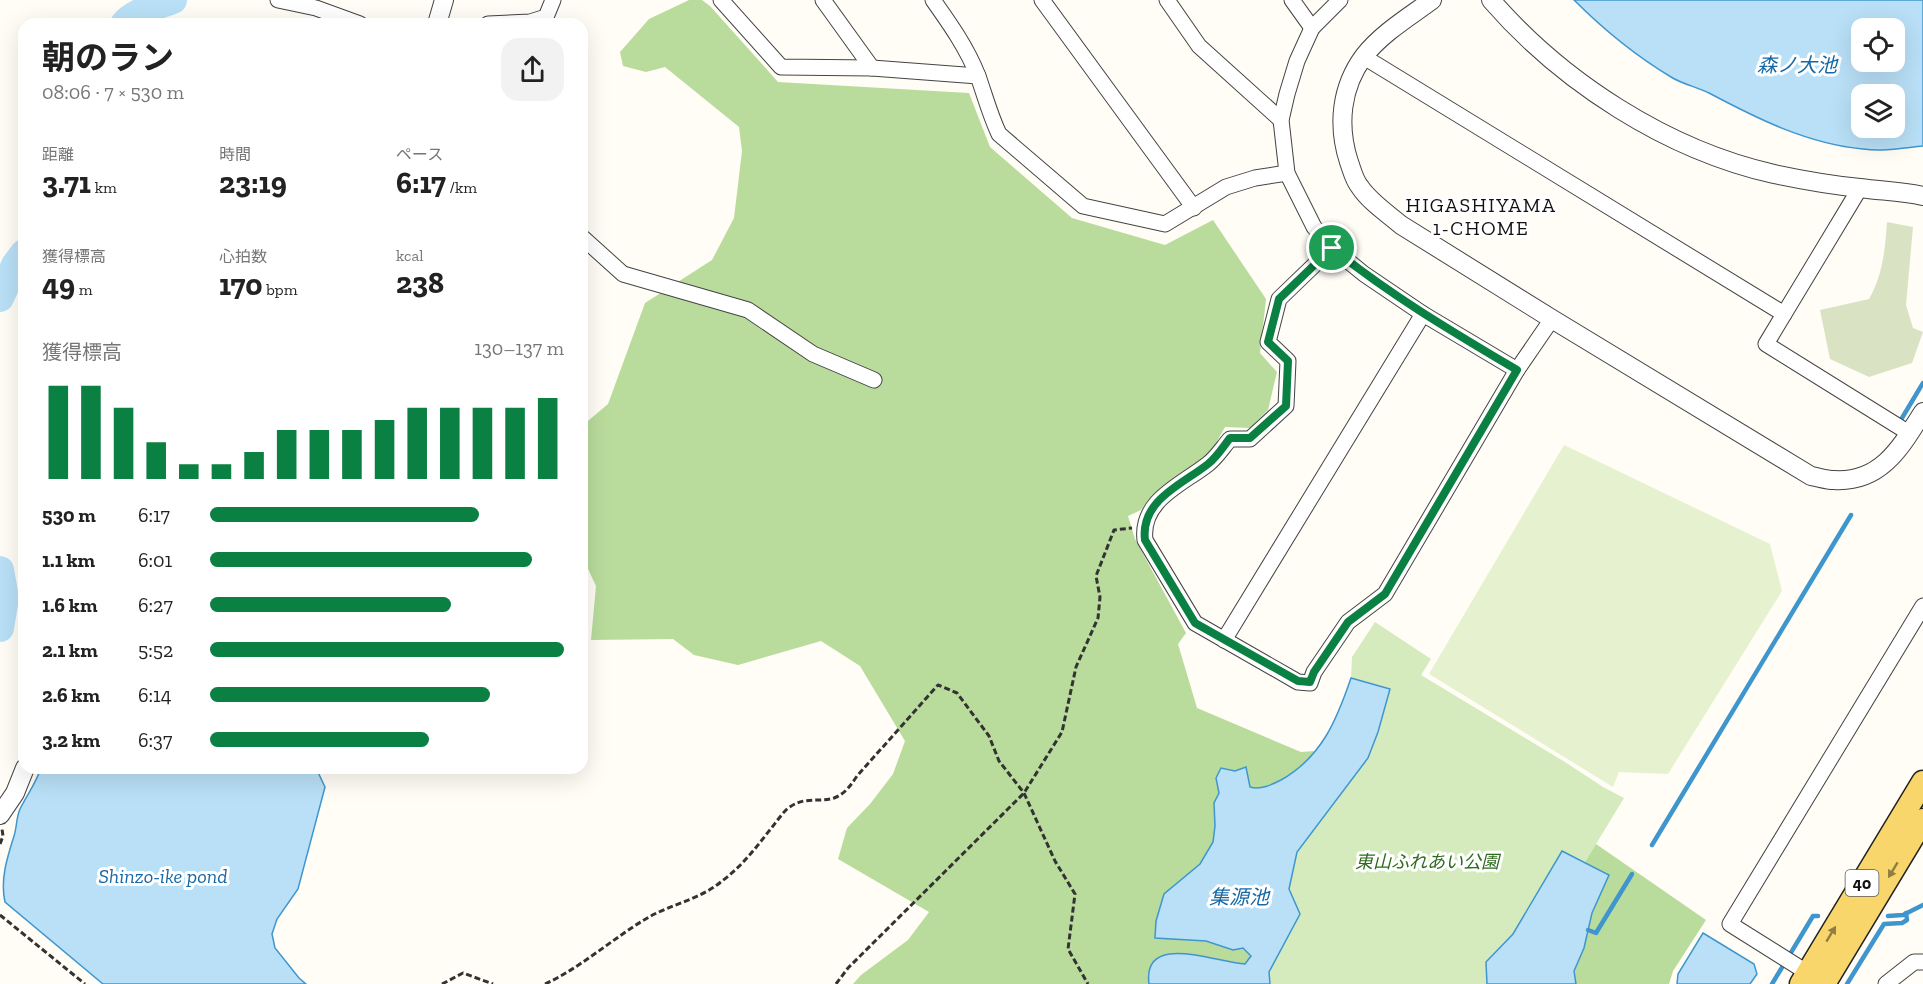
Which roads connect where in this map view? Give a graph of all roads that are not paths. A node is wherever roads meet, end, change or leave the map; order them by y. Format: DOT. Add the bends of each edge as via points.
graph roads {
  1 [pos="278,0"];
  2 [pos="444,0"];
  3 [pos="553,0"];
  4 [pos="721,0"];
  5 [pos="823,0"];
  6 [pos="933,0"];
  7 [pos="1042,0"];
  8 [pos="1167,0"];
  9 [pos="1292,0"];
  10 [pos="1340,0"];
  11 [pos="1432,0"];
  12 [pos="1491,0"];
  13 [pos="1412,6"];
  14 [pos="344,18"];
  15 [pos="439,18"];
  16 [pos="543,18"];
  17 [pos="1312,28"];
  18 [pos="1364,57"];
  19 [pos="872,68"];
  20 [pos="978,76"];
  21 [pos="1281,120"];
  22 [pos="1287,173"];
  23 [pos="1860,188"];
  24 [pos="1923,195"];
  25 [pos="1194,208"];
  26 [pos="588,242"];
  27 [pos="1332,248"];
  28 [pos="1423,314"];
  29 [pos="1784,314"];
  30 [pos="1552,320"];
  31 [pos="1517,370"];
  32 [pos="874,380"];
  33 [pos="1923,412"];
  34 [pos="1910,433"];
  35 [pos="1923,606"];
  36 [pos="1224,640"];
  37 [pos="23,774"];
  38 [pos="1923,782"];
  39 [pos="0,815"];
  40 [pos="1923,820"];
  41 [pos="1923,962"];
  42 [pos="1811,980"];
  43 [pos="1886,984"];
  1 -- 14 [label="street"];
  2 -- 15 [label="street"];
  3 -- 16 [label="street"];
  4 -- 19 [label="street" via="781,67"];
  5 -- 19 [label="street"];
  6 -- 20 [label="street" via="964,46"];
  7 -- 25 [label="street"];
  8 -- 21 [label="street" via="1199,46"];
  9 -- 17 [label="street"];
  10 -- 17 [label="street"];
  11 -- 13 [label="street"];
  12 -- 23 [label="street" via="1563,70 1671,137 1772,173"];
  13 -- 18 [label="street"];
  17 -- 21 [label="street" via="1297,61"];
  18 -- 29 [label="street"];
  18 -- 30 [label="street" via="1351,78 1342,112 1347,154 1359,187 1401,225"];
  19 -- 20 [label="street"];
  20 -- 25 [label="street" via="999,134 1083,206 1165,224"];
  21 -- 22 [label="street"];
  22 -- 25 [label="street" via="1226,187"];
  22 -- 27 [label="street" via="1314,227"];
  23 -- 24 [label="street"];
  23 -- 29 [label="street"];
  26 -- 32 [label="street" via="623,274 748,310 813,354"];
  27 -- 28 [label="street"];
  27 -- 36 [label="street" via="1279,299 1268,342 1288,361 1286,406 1250,438 1230,438 1211,462 1165,493 1144,527 1145,540 1195,623"];
  28 -- 31 [label="street"];
  28 -- 36 [label="street"];
  29 -- 34 [label="street" via="1766,344"];
  30 -- 31 [label="street"];
  30 -- 34 [label="street" via="1810,476 1834,480 1857,478 1874,471 1888,462"];
  31 -- 36 [label="street" via="1385,594 1348,622 1310,682 1298,681"];
  33 -- 34 [label="street"];
  35 -- 42 [label="street" via="1730,924"];
  37 -- 39 [label="street"];
  42 -- 38 [label="main road, 40, one-way"];
  40 -- 42 [label="main road, 40, one-way"];
  41 -- 43 [label="street" via="1914,962"];
}
